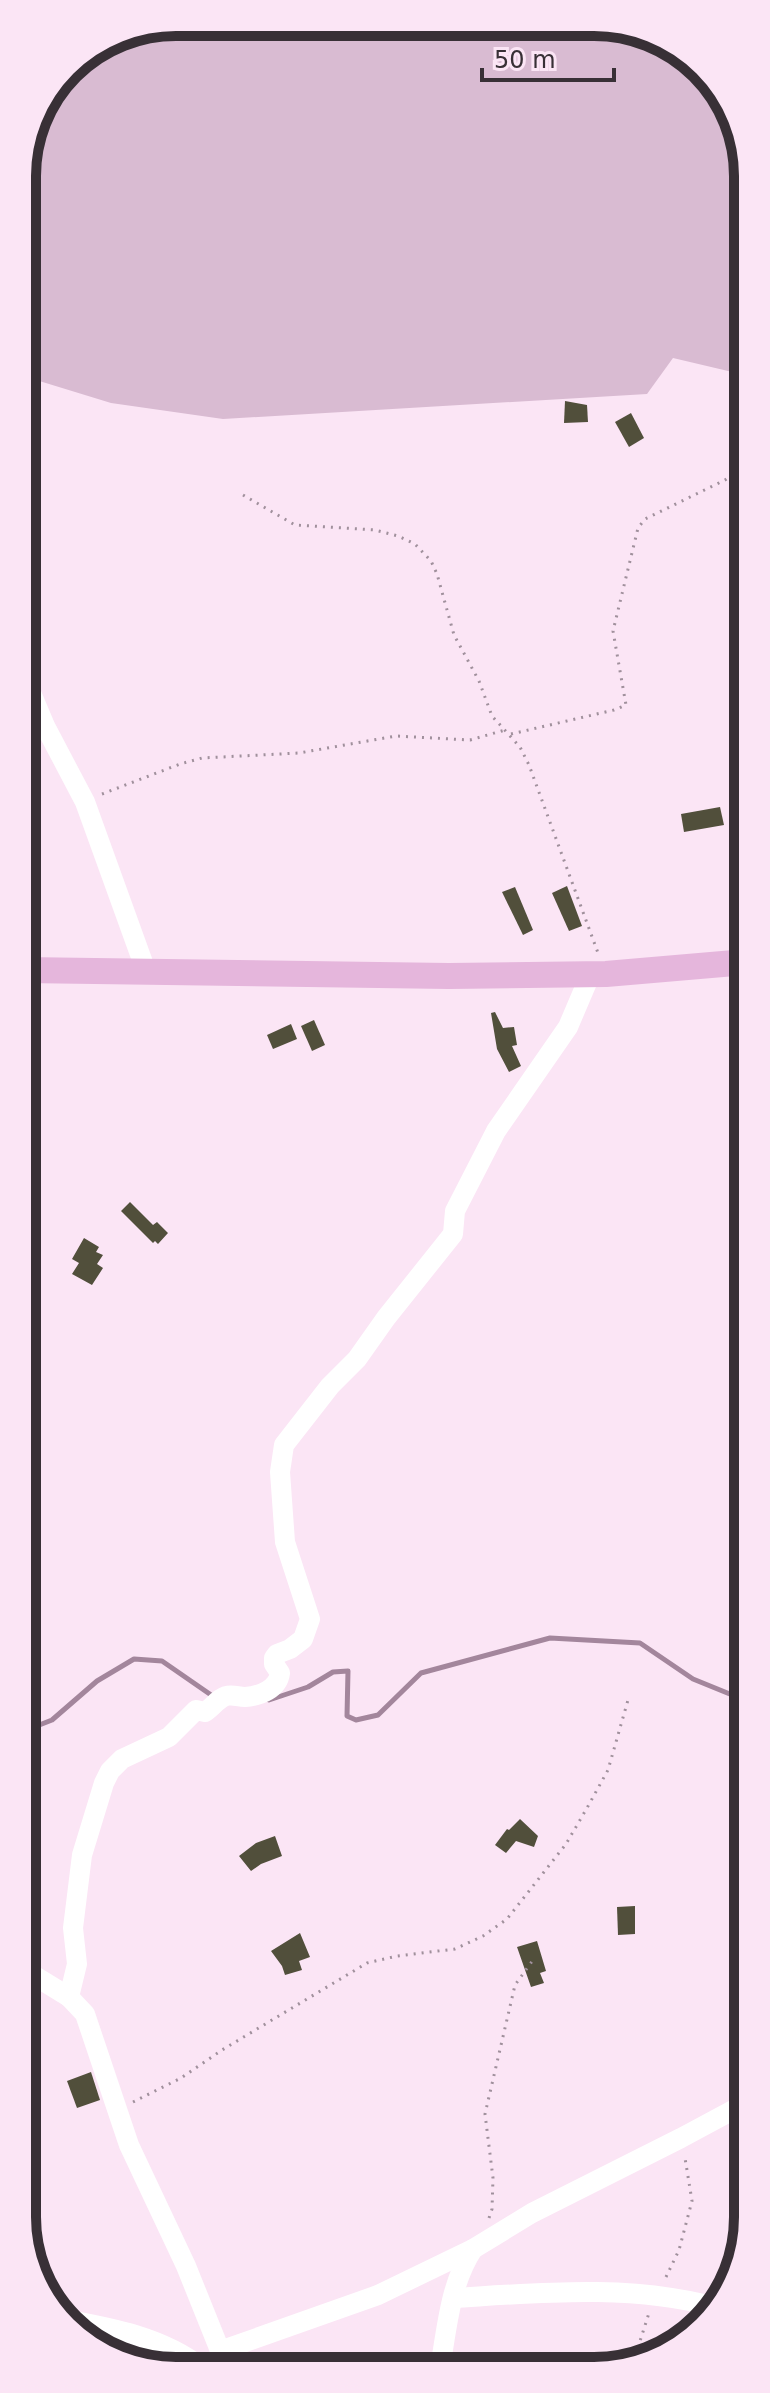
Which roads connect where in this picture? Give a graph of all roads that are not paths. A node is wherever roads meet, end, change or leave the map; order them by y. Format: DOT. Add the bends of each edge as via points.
graph roads {
  1 [pos="36,708"];
  2 [pos="734,963"];
  3 [pos="36,970"];
  4 [pos="146,971"];
  5 [pos="598,973"];
  6 [pos="36,1977"];
  7 [pos="69,1997"];
  8 [pos="734,2110"];
  9 [pos="473,2249"];
  10 [pos="453,2298"];
  11 [pos="702,2305"];
  12 [pos="87,2324"];
  13 [pos="188,2357"];
  14 [pos="223,2357"];
  15 [pos="231,2357"];
  16 [pos="442,2357"];
  1 -- 4 [label="street" via="85,802"];
  2 -- 5 [label="main road"];
  3 -- 4 [label="main road"];
  4 -- 5 [label="main road"];
  5 -- 7 [label="street" via="568,1027 496,1131 455,1211 453,1234 284,1445 280,1472 285,1542 310,1619 303,1639 274,1658 280,1673 276,1685 245,1697 230,1695 205,1712 196,1710 169,1737 122,1759 110,1771 82,1855 73,1928 77,1964"];
  6 -- 7 [label="street"];
  7 -- 14 [label="street" via="85,2014 115,2109"];
  8 -- 9 [label="street"];
  9 -- 10 [label="street" via="462,2265"];
  9 -- 15 [label="street"];
  10 -- 11 [label="street" via="655,2296"];
  10 -- 16 [label="street"];
  12 -- 13 [label="street" via="153,2339"];
}
